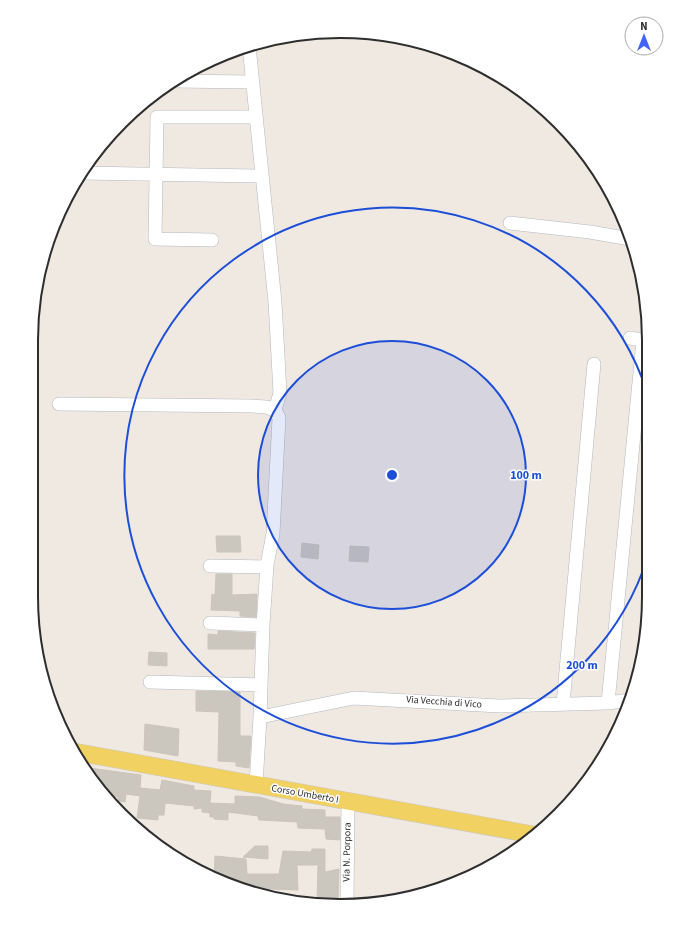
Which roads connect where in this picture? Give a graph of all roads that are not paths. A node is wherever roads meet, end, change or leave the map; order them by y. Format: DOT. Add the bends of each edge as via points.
graph roads {
  1 [pos="249,52"];
  2 [pos="184,81"];
  3 [pos="252,82"];
  4 [pos="256,117"];
  5 [pos="88,174"];
  6 [pos="156,175"];
  7 [pos="262,176"];
  8 [pos="510,223"];
  9 [pos="624,238"];
  10 [pos="212,240"];
  11 [pos="630,338"];
  12 [pos="642,340"];
  13 [pos="594,364"];
  14 [pos="642,370"];
  15 [pos="59,404"];
  16 [pos="275,410"];
  17 [pos="210,566"];
  18 [pos="267,566"];
  19 [pos="210,623"];
  20 [pos="263,625"];
  21 [pos="150,682"];
  22 [pos="261,685"];
  23 [pos="623,701"];
  24 [pos="608,703"];
  25 [pos="563,704"];
  26 [pos="260,717"];
  27 [pos="81,753"];
  28 [pos="256,785"];
  29 [pos="348,801"];
  30 [pos="528,834"];
  31 [pos="346,899"];
  1 -- 3 [label="street"];
  2 -- 3 [label="street"];
  3 -- 4 [label="street"];
  4 -- 6 [label="street" via="157,117"];
  4 -- 7 [label="street"];
  5 -- 6 [label="street"];
  6 -- 7 [label="street"];
  6 -- 10 [label="street" via="155,239"];
  7 -- 16 [label="street" via="279,368 280,393"];
  8 -- 9 [label="street"];
  11 -- 12 [label="street"];
  13 -- 25 [label="street"];
  14 -- 24 [label="street"];
  15 -- 16 [label="street" via="252,406"];
  16 -- 18 [label="street" via="279,418 276,483"];
  17 -- 18 [label="street"];
  18 -- 20 [label="street"];
  19 -- 20 [label="street"];
  20 -- 22 [label="street"];
  21 -- 22 [label="street"];
  22 -- 26 [label="street"];
  23 -- 24 [label="street, Via Vecchia di Vico"];
  24 -- 25 [label="street, Via Vecchia di Vico"];
  25 -- 26 [label="street, Via Vecchia di Vico" via="499,706 354,698"];
  26 -- 28 [label="street"];
  27 -- 28 [label="main road, Corso Umberto I"];
  28 -- 29 [label="main road, Corso Umberto I"];
  29 -- 30 [label="main road, Corso Umberto I"];
  29 -- 31 [label="street, Via N. Porpora"];
}
